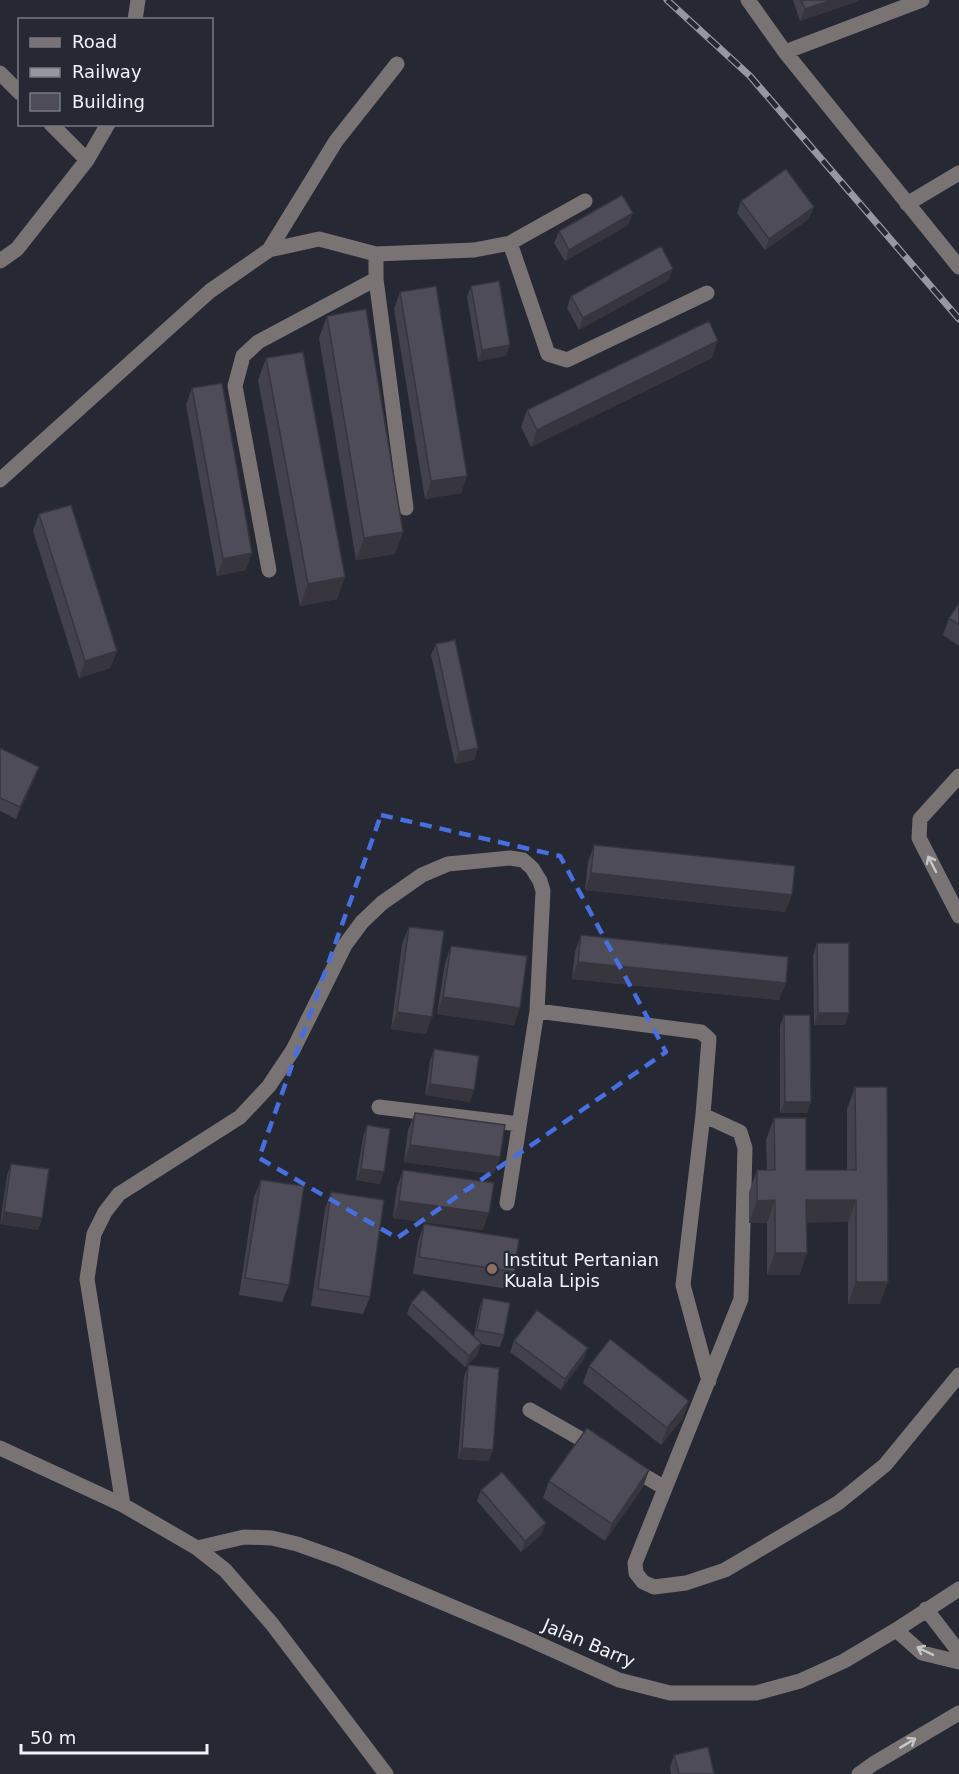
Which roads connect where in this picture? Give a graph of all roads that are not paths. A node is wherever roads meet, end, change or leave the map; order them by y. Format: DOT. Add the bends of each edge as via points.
graph roads {
  1 [pos="138,0"];
  2 [pos="748,0"];
  3 [pos="922,0"];
  4 [pos="135,18"];
  5 [pos="785,52"];
  6 [pos="397,64"];
  7 [pos="0,73"];
  8 [pos="18,91"];
  9 [pos="53,126"];
  10 [pos="107,126"];
  11 [pos="87,160"];
  12 [pos="959,173"];
  13 [pos="585,201"];
  14 [pos="907,204"];
  15 [pos="510,243"];
  16 [pos="270,250"];
  17 [pos="376,254"];
  18 [pos="0,261"];
  19 [pos="959,267"];
  20 [pos="376,279"];
  21 [pos="707,293"];
  22 [pos="0,480"];
  23 [pos="406,508"];
  24 [pos="269,570"];
  25 [pos="959,776"];
  26 [pos="959,916"];
  27 [pos="537,1011"];
  28 [pos="379,1107"];
  29 [pos="703,1115"];
  30 [pos="519,1124"];
  31 [pos="507,1203"];
  32 [pos="959,1375"];
  33 [pos="709,1381"];
  34 [pos="530,1410"];
  35 [pos="0,1448"];
  36 [pos="665,1488"];
  37 [pos="123,1505"];
  38 [pos="197,1548"];
  39 [pos="959,1589"];
  40 [pos="926,1609"];
  41 [pos="896,1630"];
  42 [pos="959,1652"];
  43 [pos="959,1662"];
  44 [pos="959,1713"];
  45 [pos="386,1774"];
  46 [pos="859,1774"];
  1 -- 4 [label="street"];
  2 -- 5 [label="street"];
  3 -- 5 [label="street"];
  5 -- 14 [label="street"];
  6 -- 16 [label="street" via="342,132"];
  7 -- 8 [label="street"];
  9 -- 11 [label="street"];
  10 -- 11 [label="street"];
  11 -- 18 [label="street" via="16,249"];
  12 -- 14 [label="street"];
  13 -- 15 [label="street"];
  14 -- 19 [label="street"];
  15 -- 17 [label="street" via="474,250"];
  15 -- 21 [label="street" via="548,354 567,360"];
  16 -- 17 [label="street" via="319,239"];
  16 -- 22 [label="street" via="210,291"];
  17 -- 20 [label="street"];
  20 -- 23 [label="street"];
  20 -- 24 [label="street" via="258,342 243,357 235,386"];
  26 -- 25 [label="street, one-way" via="919,838 920,819"];
  27 -- 29 [label="street" via="701,1032 709,1040"];
  27 -- 30 [label="street"];
  27 -- 37 [label="street" via="543,891 532,868 523,860 510,858 448,864 422,875 362,922 345,945 293,1050 269,1086 240,1117 119,1194 94,1234 87,1279"];
  28 -- 30 [label="street"];
  29 -- 33 [label="street" via="683,1286"];
  29 -- 33 [label="street" via="740,1132 745,1148 741,1299"];
  30 -- 31 [label="street"];
  32 -- 36 [label="street" via="885,1465 838,1503 724,1570 686,1583 654,1587 643,1582 635,1563"];
  33 -- 36 [label="street"];
  34 -- 36 [label="street"];
  35 -- 37 [label="street"];
  37 -- 38 [label="street"];
  38 -- 41 [label="street, Jalan Barry" via="244,1537 297,1544 620,1680 670,1693 756,1693 800,1681"];
  38 -- 45 [label="street" via="225,1570 273,1624"];
  39 -- 40 [label="street, Jalan Barry"];
  40 -- 41 [label="street, Jalan Barry"];
  40 -- 42 [label="street"];
  43 -- 41 [label="street, one-way" via="922,1653"];
  46 -- 44 [label="street, one-way"];
}
